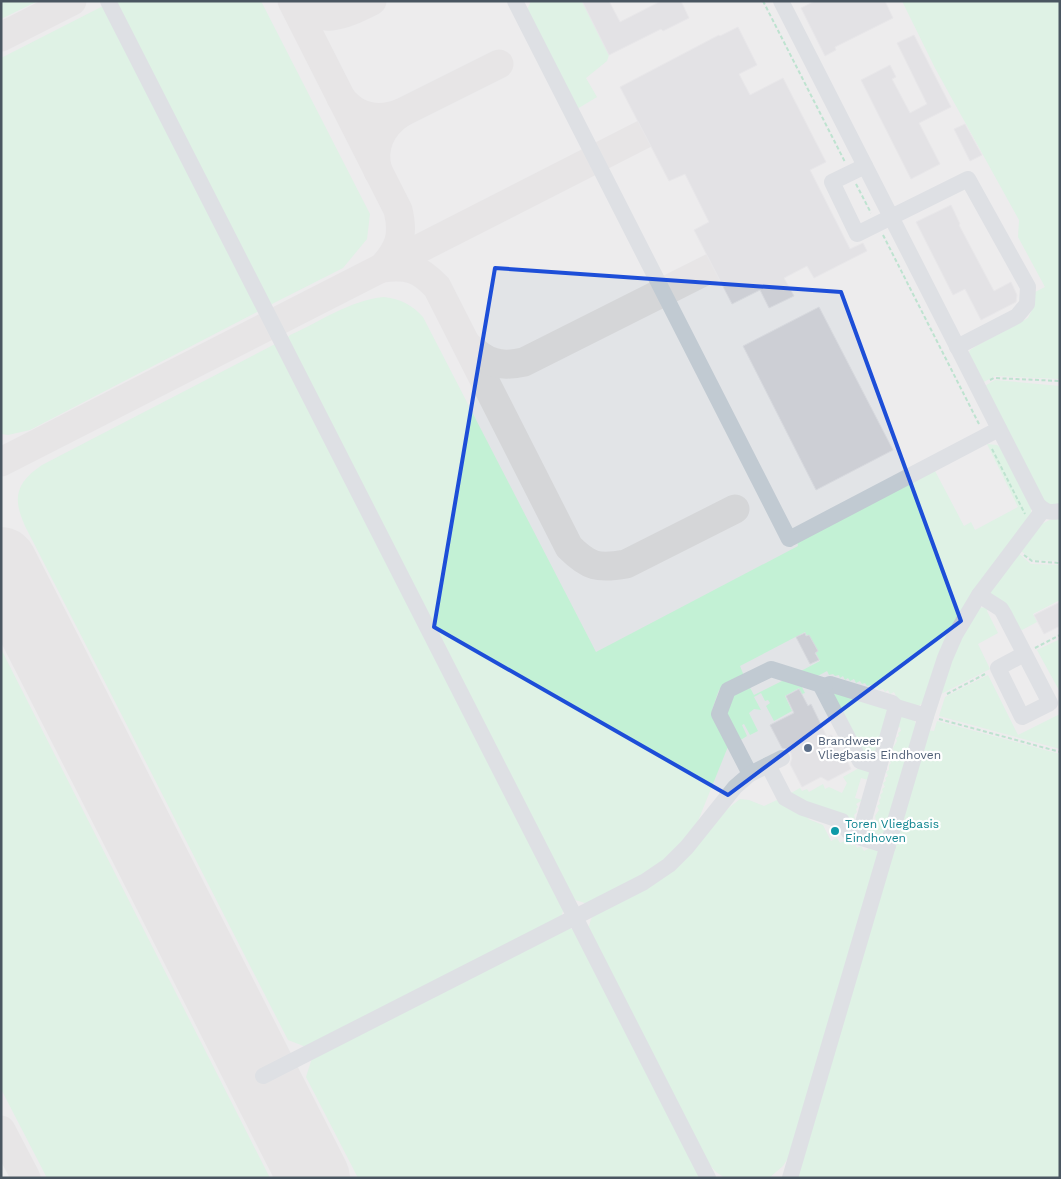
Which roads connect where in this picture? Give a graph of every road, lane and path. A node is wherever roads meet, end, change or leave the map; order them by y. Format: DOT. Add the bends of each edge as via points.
graph roads {
  1 [pos="108,1"];
  2 [pos="515,1"];
  3 [pos="763,1"];
  4 [pos="781,1"];
  5 [pos="858,170"];
  6 [pos="884,221"];
  7 [pos="957,347"];
  8 [pos="1060,381"];
  9 [pos="970,390"];
  10 [pos="992,432"];
  11 [pos="1043,510"];
  12 [pos="1060,510"];
  13 [pos="1026,515"];
  14 [pos="1014,548"];
  15 [pos="1060,563"];
  16 [pos="979,596"];
  17 [pos="1060,635"];
  18 [pos="1024,654"];
  19 [pos="998,668"];
  20 [pos="825,686"];
  21 [pos="942,696"];
  22 [pos="896,707"];
  23 [pos="924,721"];
  24 [pos="1060,752"];
  25 [pos="879,767"];
  26 [pos="750,774"];
  27 [pos="859,837"];
  28 [pos="888,846"];
  29 [pos="576,917"];
  30 [pos="263,1076"];
  31 [pos="789,1175"];
  32 [pos="709,1176"];
  1 -- 29 [label="lane"];
  2 -- 10 [label="lane" via="789,539"];
  3 -- 5 [label="path"];
  4 -- 5 [label="lane"];
  5 -- 6 [label="lane"];
  5 -- 6 [label="path"];
  5 -- 6 [label="lane" via="832,182 857,234"];
  6 -- 7 [label="lane"];
  6 -- 7 [label="lane" via="968,179 1028,287 1027,304 1017,316"];
  6 -- 9 [label="path"];
  7 -- 9 [label="lane"];
  8 -- 9 [label="path" via="994,378"];
  9 -- 10 [label="lane"];
  9 -- 10 [label="path"];
  10 -- 11 [label="lane"];
  10 -- 13 [label="path"];
  11 -- 12 [label="lane"];
  11 -- 14 [label="lane"];
  14 -- 15 [label="path" via="1032,561"];
  14 -- 16 [label="lane"];
  16 -- 18 [label="lane" via="1004,614"];
  16 -- 23 [label="lane" via="955,635"];
  17 -- 18 [label="path"];
  18 -- 19 [label="lane"];
  18 -- 19 [label="lane" via="1050,703 1022,717"];
  19 -- 21 [label="path"];
  20 -- 22 [label="lane" via="830,684"];
  20 -- 25 [label="lane" via="822,688 860,762"];
  20 -- 26 [label="lane" via="770,669 728,690 719,714"];
  22 -- 23 [label="lane"];
  22 -- 25 [label="lane"];
  23 -- 24 [label="path" via="933,729 936,718"];
  23 -- 28 [label="lane"];
  25 -- 27 [label="lane"];
  26 -- 27 [label="lane" via="775,761 788,801 842,821 848,831"];
  26 -- 29 [label="lane" via="735,787 669,865 644,882"];
  27 -- 28 [label="lane"];
  28 -- 31 [label="lane"];
  29 -- 30 [label="lane"];
  29 -- 32 [label="lane"];
}
